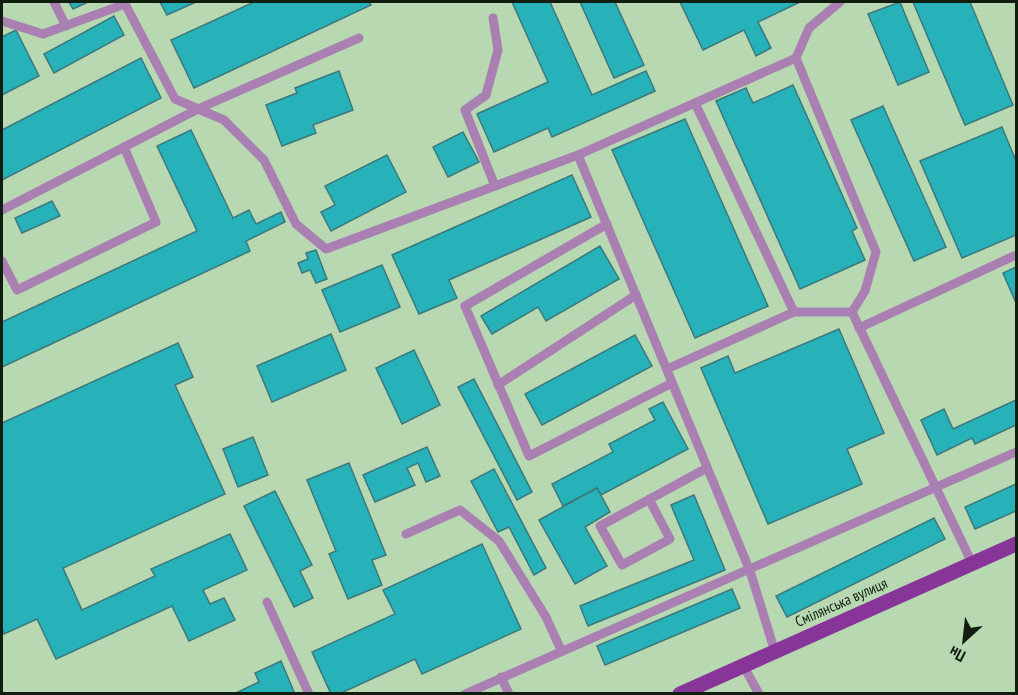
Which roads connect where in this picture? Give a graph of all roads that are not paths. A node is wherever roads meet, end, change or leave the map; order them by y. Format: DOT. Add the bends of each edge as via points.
graph roads {
  1 [pos="54,2"];
  2 [pos="840,2"];
  3 [pos="125,3"];
  4 [pos="493,18"];
  5 [pos="2,21"];
  6 [pos="66,26"];
  7 [pos="359,38"];
  8 [pos="796,58"];
  9 [pos="695,103"];
  10 [pos="198,109"];
  11 [pos="124,147"];
  12 [pos="578,155"];
  13 [pos="495,186"];
  14 [pos="2,210"];
  15 [pos="607,224"];
  16 [pos="1017,255"];
  17 [pos="2,261"];
  18 [pos="636,295"];
  19 [pos="794,312"];
  20 [pos="852,312"];
  21 [pos="859,328"];
  22 [pos="667,369"];
  23 [pos="672,383"];
  24 [pos="498,385"];
  25 [pos="1017,452"];
  26 [pos="707,468"];
  27 [pos="935,489"];
  28 [pos="649,500"];
  29 [pos="406,534"];
  30 [pos="1017,544"];
  31 [pos="972,563"];
  32 [pos="750,571"];
  33 [pos="267,602"];
  34 [pos="561,650"];
  35 [pos="775,652"];
  36 [pos="743,665"];
  37 [pos="501,677"];
  38 [pos="702,689"];
  39 [pos="309,693"];
  40 [pos="465,693"];
  41 [pos="509,693"];
  42 [pos="680,693"];
  43 [pos="759,693"];
  1 -- 6 [label="lane"];
  2 -- 8 [label="lane" via="809,28"];
  3 -- 6 [label="lane"];
  3 -- 10 [label="lane" via="176,99"];
  4 -- 13 [label="lane" via="498,50 486,95 465,111"];
  5 -- 6 [label="lane" via="43,34"];
  7 -- 10 [label="lane"];
  8 -- 9 [label="lane"];
  8 -- 20 [label="lane" via="876,252 865,291"];
  9 -- 12 [label="lane"];
  9 -- 19 [label="lane"];
  10 -- 11 [label="lane"];
  10 -- 13 [label="lane" via="224,120 264,160 296,224 326,249"];
  11 -- 14 [label="lane"];
  11 -- 17 [label="lane" via="156,222 17,290"];
  12 -- 13 [label="lane"];
  12 -- 15 [label="lane"];
  15 -- 18 [label="lane"];
  15 -- 24 [label="lane" via="465,306"];
  16 -- 21 [label="lane"];
  18 -- 22 [label="lane"];
  18 -- 24 [label="lane"];
  19 -- 20 [label="lane"];
  19 -- 22 [label="lane"];
  20 -- 21 [label="lane"];
  21 -- 27 [label="lane"];
  22 -- 23 [label="lane"];
  23 -- 24 [label="lane" via="529,456"];
  23 -- 26 [label="lane"];
  25 -- 27 [label="lane"];
  26 -- 28 [label="lane"];
  26 -- 32 [label="lane"];
  27 -- 31 [label="lane"];
  27 -- 32 [label="lane"];
  28 -- 28 [label="lane" via="600,526 622,565 670,539"];
  29 -- 34 [label="lane" via="460,510 499,541 546,617"];
  30 -- 31 [label="main road, Смілянська вулиця"];
  31 -- 35 [label="main road, Смілянська вулиця"];
  32 -- 34 [label="lane"];
  32 -- 35 [label="lane"];
  33 -- 39 [label="lane"];
  34 -- 37 [label="lane"];
  35 -- 36 [label="main road, Смілянська вулиця"];
  36 -- 38 [label="main road, Смілянська вулиця"];
  36 -- 43 [label="lane"];
  37 -- 40 [label="lane"];
  37 -- 41 [label="lane"];
  38 -- 42 [label="main road, Смілянська вулиця"];
}
